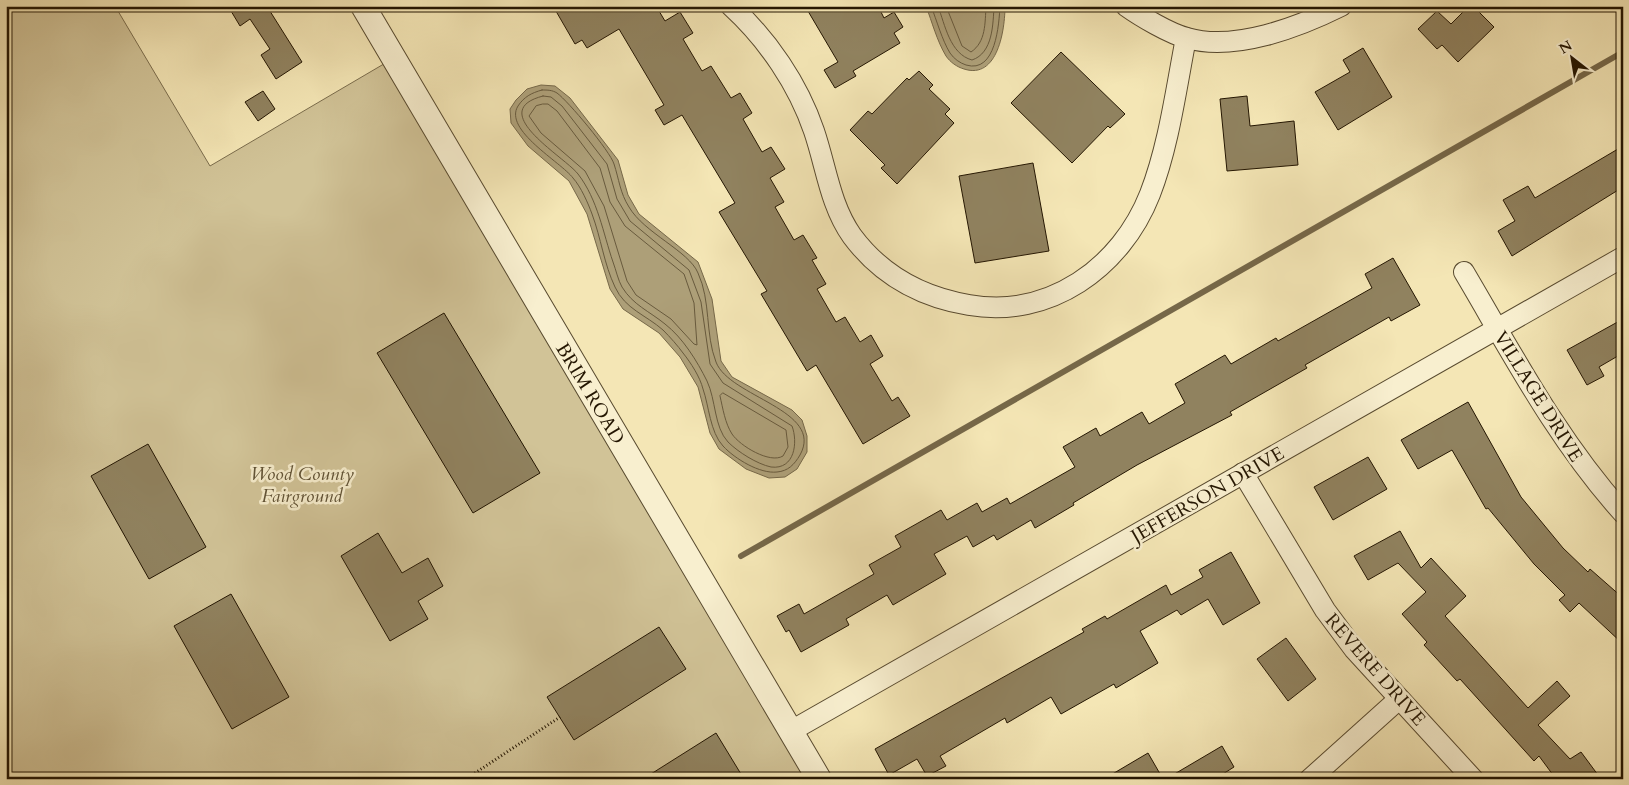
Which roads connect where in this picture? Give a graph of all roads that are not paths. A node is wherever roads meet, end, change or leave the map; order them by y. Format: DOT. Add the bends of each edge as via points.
graph roads {
  1 [pos="363,6"];
  2 [pos="731,6"];
  3 [pos="1126,6"];
  4 [pos="1341,6"];
  5 [pos="1186,38"];
  6 [pos="1623,257"];
  7 [pos="1464,272"];
  8 [pos="1498,329"];
  9 [pos="1243,474"];
  10 [pos="1623,513"];
  11 [pos="1399,699"];
  12 [pos="791,731"];
  13 [pos="819,779"];
  14 [pos="1310,779"];
  15 [pos="1473,779"];
  1 -- 12 [label="street, BRIM ROAD"];
  2 -- 5 [label="street" via="765,43 801,100 842,219 860,246 896,279 925,294 982,307 1016,307 1064,293 1091,275 1115,252 1135,225 1155,178"];
  3 -- 5 [label="street"];
  4 -- 5 [label="street" via="1276,33 1221,42"];
  6 -- 8 [label="street, JEFFERSON DRIVE"];
  7 -- 8 [label="street, VILLAGE DRIVE"];
  8 -- 9 [label="street, JEFFERSON DRIVE"];
  8 -- 10 [label="street, VILLAGE DRIVE" via="1564,441"];
  9 -- 11 [label="street, REVERE DRIVE" via="1325,610 1354,649"];
  9 -- 12 [label="street, JEFFERSON DRIVE"];
  11 -- 14 [label="street"];
  11 -- 15 [label="street, REVERE DRIVE"];
  12 -- 13 [label="street, BRIM ROAD"];
}
